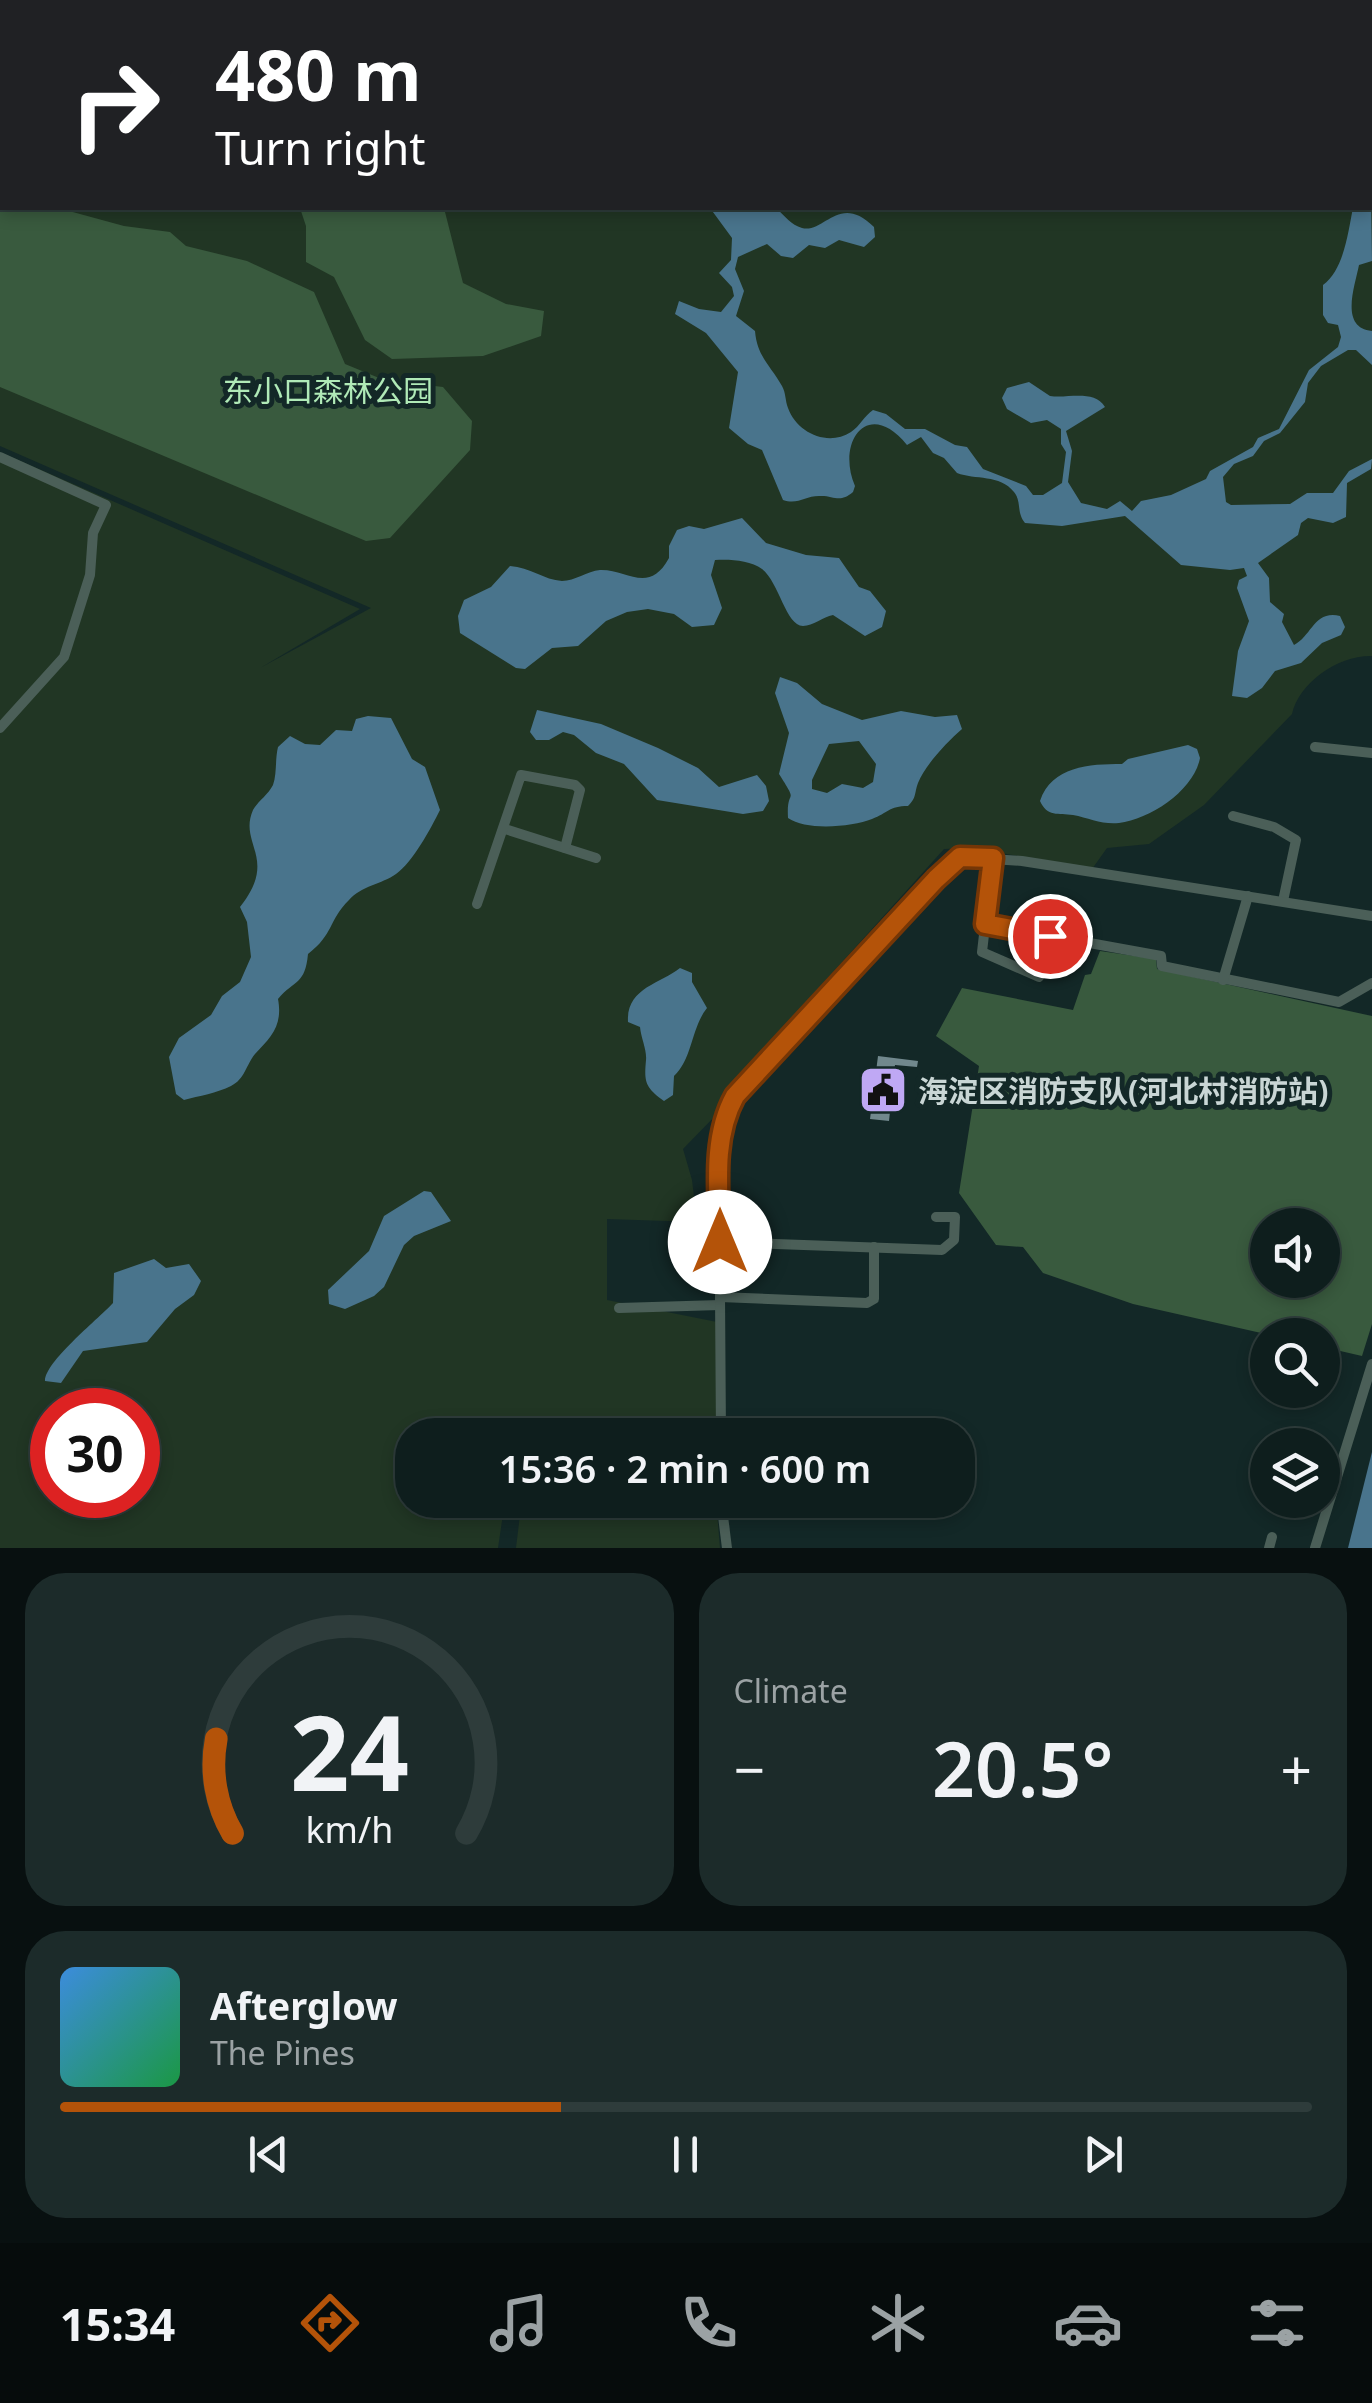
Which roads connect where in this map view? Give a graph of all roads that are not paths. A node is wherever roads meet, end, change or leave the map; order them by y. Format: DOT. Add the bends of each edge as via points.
graph roads {
  1 [pos="0,457"];
  2 [pos="0,728"];
  3 [pos="1316,747"];
  4 [pos="1372,753"];
  5 [pos="1234,816"];
  6 [pos="505,829"];
  7 [pos="564,848"];
  8 [pos="596,858"];
  9 [pos="993,858"];
  10 [pos="1248,896"];
  11 [pos="1283,901"];
  12 [pos="478,904"];
  13 [pos="1372,916"];
  14 [pos="985,924"];
  15 [pos="1039,976"];
  16 [pos="1223,980"];
  17 [pos="1372,983"];
  18 [pos="936,1217"];
  19 [pos="720,1242"];
  20 [pos="874,1248"];
  21 [pos="720,1301"];
  22 [pos="619,1308"];
  23 [pos="1372,1364"];
  24 [pos="721,1418"];
  25 [pos="723,1518"];
  26 [pos="727,1548"];
  27 [pos="1315,1548"];
  1 -- 2 [label="street" via="106,504 92,533 90,576 64,657"];
  3 -- 4 [label="street"];
  5 -- 11 [label="street" via="1296,840"];
  6 -- 7 [label="street"];
  6 -- 7 [label="street" via="522,774 576,785"];
  6 -- 12 [label="street"];
  7 -- 8 [label="street"];
  9 -- 10 [label="street"];
  9 -- 14 [label="street"];
  9 -- 19 [label="street" via="960,857 936,879 735,1096 724,1116 719,1156"];
  10 -- 11 [label="street"];
  10 -- 16 [label="street"];
  11 -- 13 [label="street"];
  14 -- 15 [label="street" via="982,952"];
  14 -- 16 [label="street" via="1160,956 1162,966"];
  16 -- 17 [label="street" via="1339,1002"];
  18 -- 20 [label="street" via="955,1218 954,1240 942,1250"];
  19 -- 20 [label="street"];
  19 -- 21 [label="street"];
  20 -- 21 [label="street" via="874,1299 867,1303"];
  21 -- 22 [label="street"];
  21 -- 24 [label="street"];
  23 -- 27 [label="street"];
  25 -- 26 [label="street"];
}
